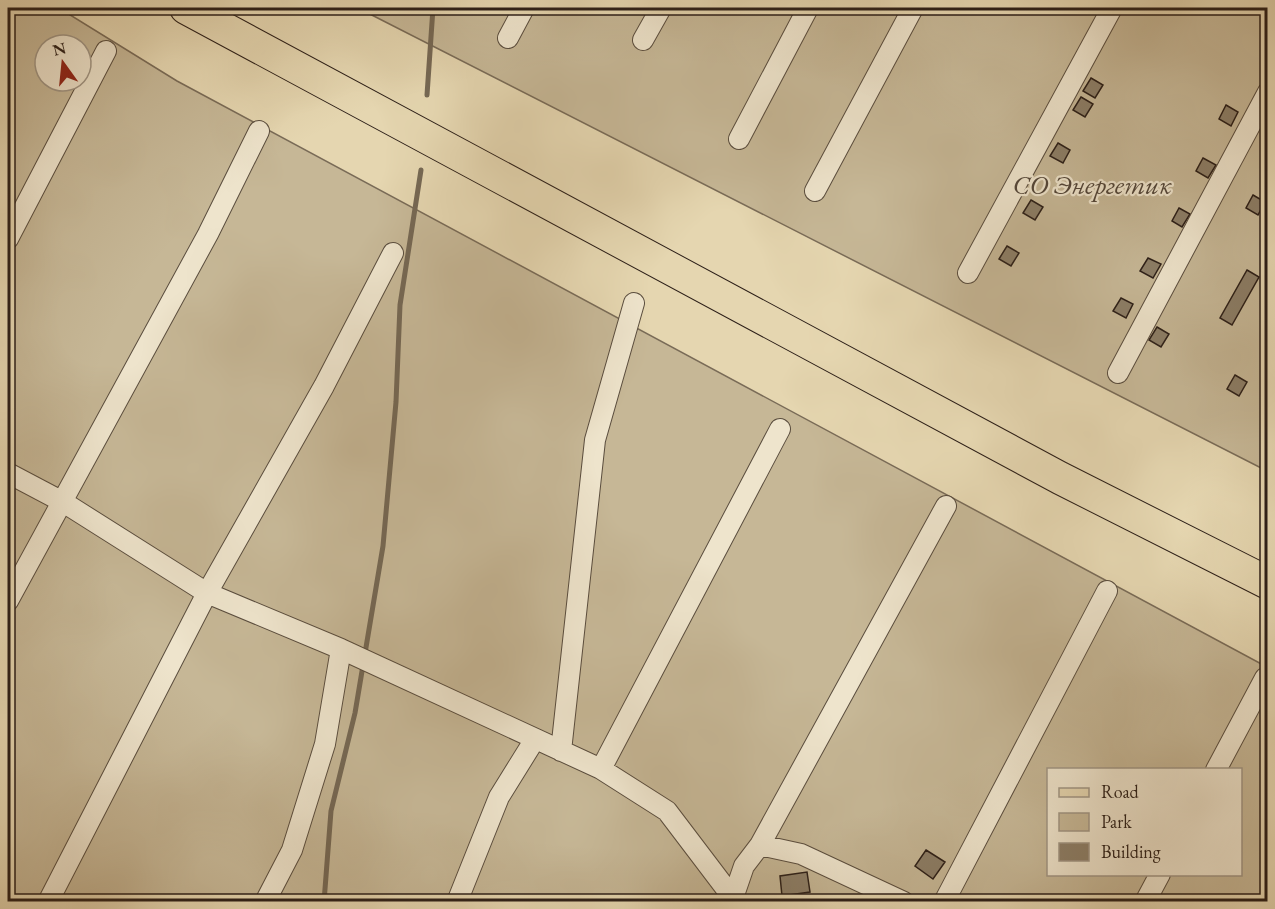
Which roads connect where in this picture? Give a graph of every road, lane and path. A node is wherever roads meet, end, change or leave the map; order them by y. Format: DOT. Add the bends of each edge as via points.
graph roads {
  1 [pos="186,8"];
  2 [pos="524,8"];
  3 [pos="661,8"];
  4 [pos="808,8"];
  5 [pos="913,8"];
  6 [pos="1112,8"];
  7 [pos="508,38"];
  8 [pos="643,40"];
  9 [pos="106,51"];
  10 [pos="1268,92"];
  11 [pos="259,131"];
  12 [pos="739,139"];
  13 [pos="815,191"];
  14 [pos="8,239"];
  15 [pos="393,253"];
  16 [pos="968,273"];
  17 [pos="634,303"];
  18 [pos="1118,373"];
  19 [pos="780,429"];
  20 [pos="8,473"];
  21 [pos="63,502"];
  22 [pos="946,506"];
  23 [pos="1268,584"];
  24 [pos="1107,591"];
  25 [pos="207,593"];
  26 [pos="8,601"];
  27 [pos="341,649"];
  28 [pos="1265,678"];
  29 [pos="535,739"];
  30 [pos="561,751"];
  31 [pos="1217,768"];
  32 [pos="601,770"];
  33 [pos="760,845"];
  34 [pos="1159,876"];
  35 [pos="734,900"];
  36 [pos="48,902"];
  37 [pos="265,902"];
  38 [pos="457,902"];
  39 [pos="904,902"];
  40 [pos="944,902"];
  41 [pos="1145,902"];
  1 -- 23 [label="main road" via="1049,472"];
  2 -- 7 [label="street"];
  3 -- 8 [label="street"];
  4 -- 12 [label="street"];
  5 -- 13 [label="street"];
  6 -- 16 [label="street"];
  9 -- 14 [label="street"];
  10 -- 18 [label="street"];
  11 -- 21 [label="street" via="208,234"];
  15 -- 25 [label="street" via="324,386"];
  17 -- 30 [label="street" via="595,440"];
  19 -- 32 [label="street"];
  20 -- 21 [label="street"];
  21 -- 25 [label="street"];
  21 -- 26 [label="street"];
  22 -- 33 [label="street"];
  24 -- 40 [label="street"];
  25 -- 27 [label="street"];
  25 -- 36 [label="street"];
  27 -- 29 [label="street"];
  27 -- 37 [label="street" via="325,744 292,850"];
  28 -- 31 [label="street"];
  29 -- 30 [label="street"];
  29 -- 38 [label="street" via="499,797"];
  30 -- 32 [label="street"];
  32 -- 35 [label="street" via="667,811"];
  33 -- 35 [label="street" via="744,866"];
  33 -- 39 [label="street" via="801,854"];
  34 -- 41 [label="street"];
}
